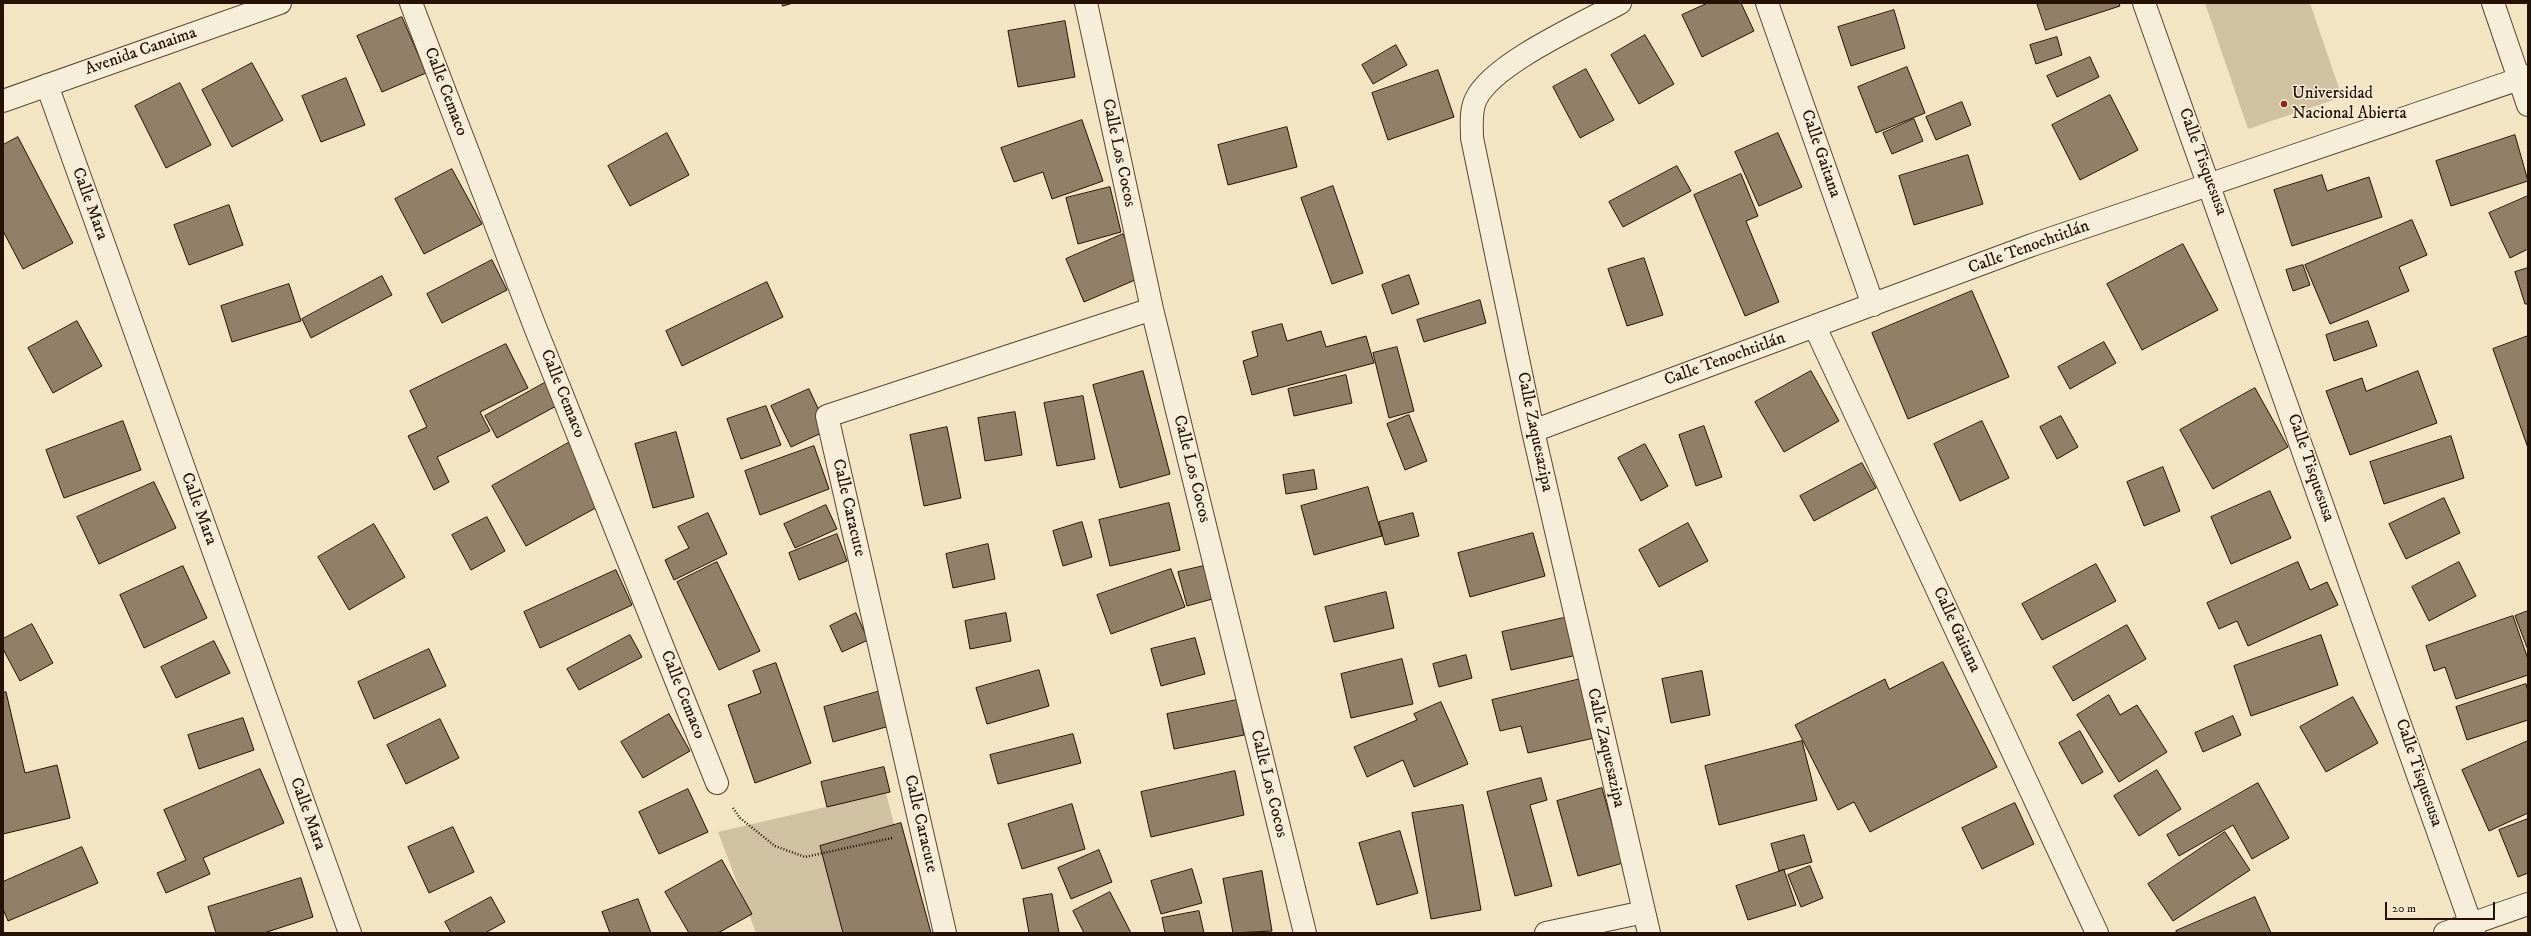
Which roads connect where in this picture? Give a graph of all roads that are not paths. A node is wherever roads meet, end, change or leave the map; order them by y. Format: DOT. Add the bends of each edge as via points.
graph roads {
  1 [pos="280,3"];
  2 [pos="411,3"];
  3 [pos="1086,3"];
  4 [pos="1620,3"];
  5 [pos="1767,3"];
  6 [pos="2144,3"];
  7 [pos="2492,3"];
  8 [pos="2523,77"];
  9 [pos="47,85"];
  10 [pos="3,101"];
  11 [pos="2528,105"];
  12 [pos="2210,186"];
  13 [pos="1873,305"];
  14 [pos="1152,310"];
  15 [pos="1815,327"];
  16 [pos="1533,431"];
  17 [pos="716,783"];
  18 [pos="2528,904"];
  19 [pos="1644,912"];
  20 [pos="2473,928"];
  21 [pos="350,933"];
  22 [pos="945,933"];
  23 [pos="1305,933"];
  24 [pos="1546,933"];
  25 [pos="1649,933"];
  26 [pos="2097,933"];
  27 [pos="2445,933"];
  1 -- 9 [label="street, Avenida Canaima"];
  2 -- 17 [label="street, Calle Cemaco" via="532,320"];
  3 -- 14 [label="street, Calle Los Cocos"];
  4 -- 16 [label="street, Calle Zaquesazipa" via="1517,60 1488,82 1476,98 1472,112 1472,138"];
  5 -- 13 [label="street, Calle Gaitana"];
  6 -- 12 [label="street, Calle Tisquesusa"];
  7 -- 8 [label="street"];
  8 -- 11 [label="street"];
  8 -- 12 [label="street, Calle Tenochtitlán"];
  9 -- 10 [label="street, Avenida Canaima"];
  9 -- 21 [label="street, Calle Mara"];
  12 -- 13 [label="street, Calle Tenochtitlán" via="2032,245"];
  12 -- 20 [label="street, Calle Tisquesusa"];
  13 -- 15 [label="street, Calle Tenochtitlán"];
  14 -- 22 [label="street, Calle Caracute" via="827,416"];
  14 -- 23 [label="street, Calle Los Cocos"];
  15 -- 16 [label="street, Calle Tenochtitlán"];
  15 -- 26 [label="street, Calle Gaitana"];
  16 -- 19 [label="street, Calle Zaquesazipa"];
  18 -- 20 [label="street"];
  19 -- 24 [label="street"];
  19 -- 25 [label="street, Calle Zaquesazipa"];
  20 -- 27 [label="street"];
}
